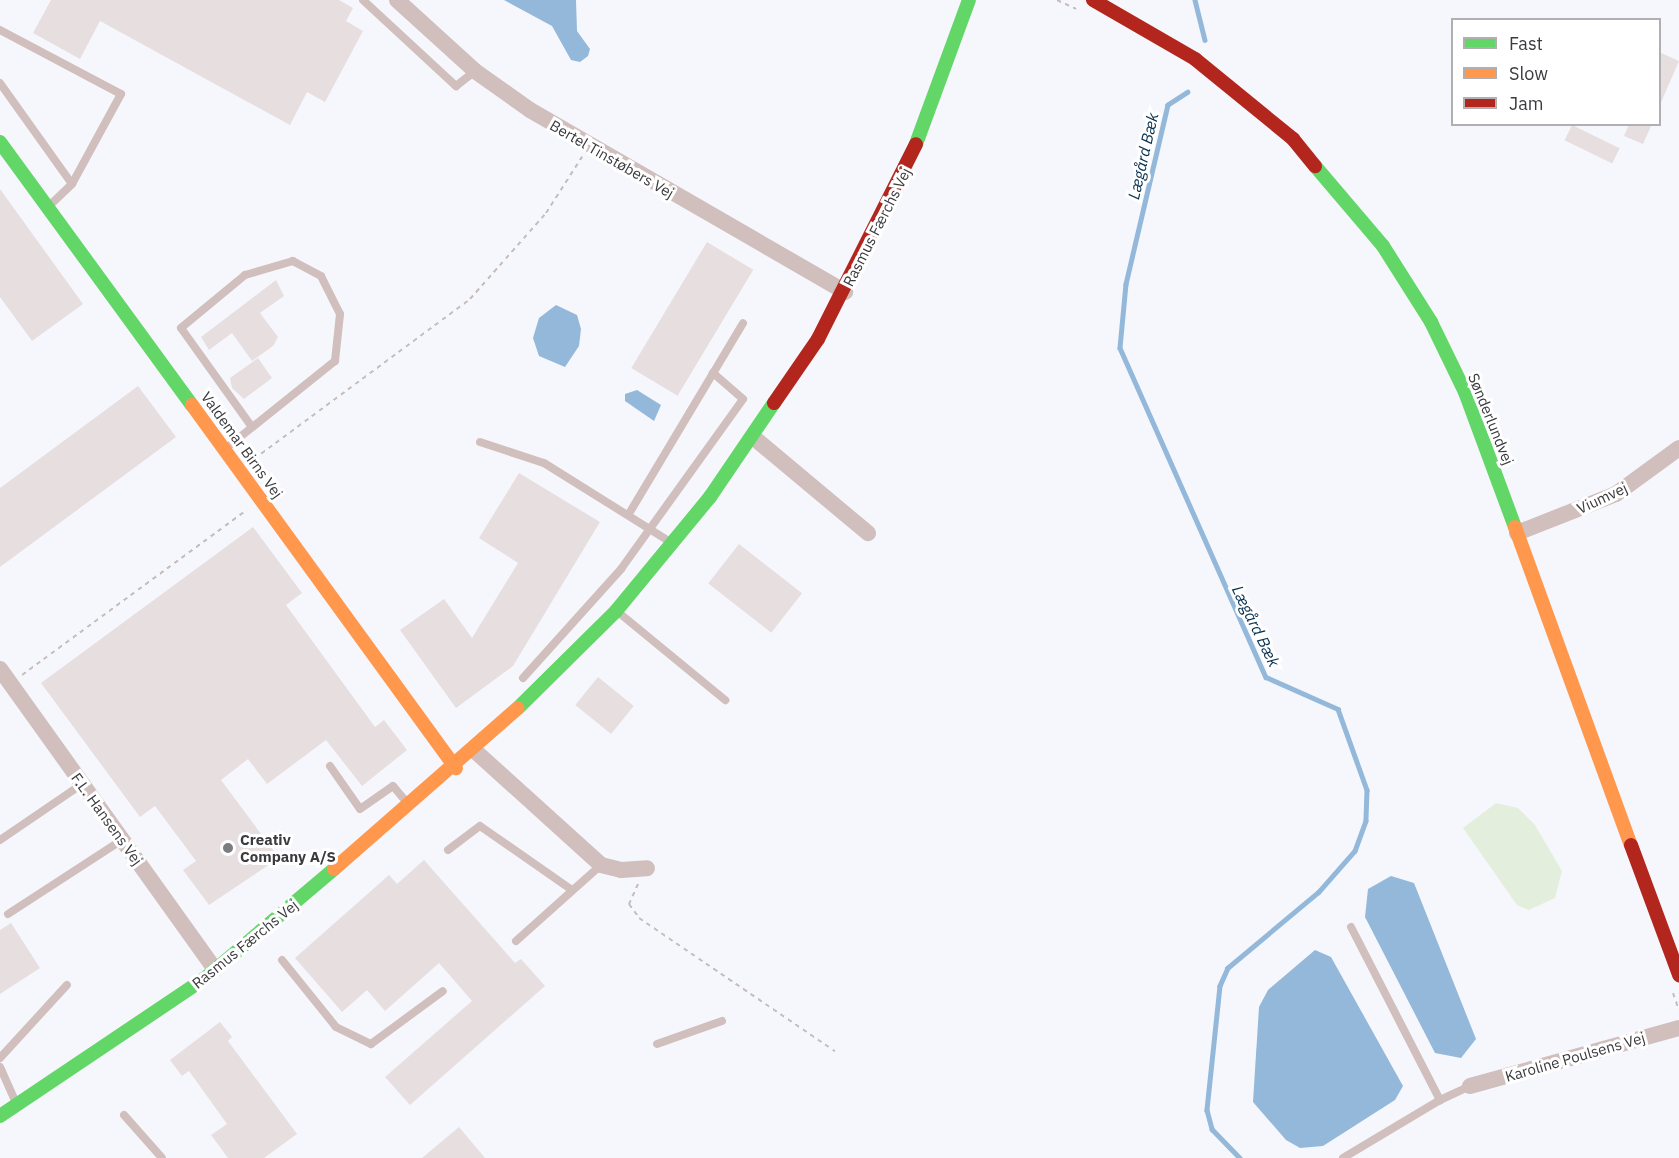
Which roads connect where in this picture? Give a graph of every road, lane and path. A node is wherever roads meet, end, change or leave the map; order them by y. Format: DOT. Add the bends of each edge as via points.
graph roads {
  1 [pos="363,0"];
  2 [pos="397,0"];
  3 [pos="969,0"];
  4 [pos="1057,0"];
  5 [pos="1093,0"];
  6 [pos="1085,13"];
  7 [pos="0,30"];
  8 [pos="475,71"];
  9 [pos="0,82"];
  10 [pos="0,142"];
  11 [pos="588,147"];
  12 [pos="72,184"];
  13 [pos="47,208"];
  14 [pos="845,292"];
  15 [pos="743,323"];
  16 [pos="713,373"];
  17 [pos="252,427"];
  18 [pos="753,437"];
  19 [pos="480,442"];
  20 [pos="1679,448"];
  21 [pos="224,449"];
  22 [pos="239,470"];
  23 [pos="262,500"];
  24 [pos="630,512"];
  25 [pos="649,524"];
  26 [pos="868,533"];
  27 [pos="1517,533"];
  28 [pos="672,543"];
  29 [pos="616,610"];
  30 [pos="0,669"];
  31 [pos="523,678"];
  32 [pos="10,684"];
  33 [pos="725,700"];
  34 [pos="475,751"];
  35 [pos="330,766"];
  36 [pos="456,768"];
  37 [pos="82,784"];
  38 [pos="410,806"];
  39 [pos="0,840"];
  40 [pos="122,840"];
  41 [pos="448,850"];
  42 [pos="601,865"];
  43 [pos="647,868"];
  44 [pos="572,891"];
  45 [pos="8,914"];
  46 [pos="1351,927"];
  47 [pos="516,941"];
  48 [pos="282,960"];
  49 [pos="215,969"];
  50 [pos="1679,975"];
  51 [pos="67,985"];
  52 [pos="1671,988"];
  53 [pos="443,991"];
  54 [pos="1679,1010"];
  55 [pos="722,1021"];
  56 [pos="1679,1028"];
  57 [pos="657,1044"];
  58 [pos="835,1050"];
  59 [pos="0,1058"];
  60 [pos="0,1067"];
  61 [pos="1470,1086"];
  62 [pos="1440,1100"];
  63 [pos="17,1106"];
  64 [pos="124,1115"];
  65 [pos="0,1116"];
  66 [pos="162,1158"];
  67 [pos="1343,1158"];
  1 -- 8 [label="lane" via="456,86"];
  2 -- 8 [label="street, Bertel Tinstøbers Vej"];
  3 -- 14 [label="street, Rasmus Færchs Vej" via="911,159"];
  4 -- 6 [label="path"];
  5 -- 27 [label="street, Sønderlundvej" via="1218,76 1333,181 1431,322 1465,392"];
  7 -- 12 [label="lane" via="121,94"];
  8 -- 11 [label="street, Bertel Tinstøbers Vej"];
  9 -- 12 [label="lane"];
  10 -- 13 [label="street, Valdemar Birns Vej"];
  11 -- 14 [label="street, Bertel Tinstøbers Vej"];
  11 -- 22 [label="path" via="546,213 470,299"];
  12 -- 13 [label="lane"];
  13 -- 21 [label="street, Valdemar Birns Vej"];
  14 -- 18 [label="street, Rasmus Færchs Vej"];
  15 -- 16 [label="lane"];
  16 -- 24 [label="lane"];
  16 -- 25 [label="lane" via="743,399 681,490"];
  17 -- 17 [label="lane" via="335,361 340,314 321,276 293,261 245,275 181,328"];
  17 -- 21 [label="lane"];
  18 -- 26 [label="street"];
  18 -- 28 [label="street, Rasmus Færchs Vej"];
  19 -- 24 [label="lane" via="544,463"];
  20 -- 27 [label="street, Viumvej" via="1616,494"];
  21 -- 22 [label="street, Valdemar Birns Vej"];
  22 -- 23 [label="street, Valdemar Birns Vej"];
  23 -- 32 [label="path"];
  23 -- 36 [label="street, Valdemar Birns Vej"];
  24 -- 25 [label="lane"];
  25 -- 28 [label="lane"];
  25 -- 31 [label="lane" via="621,569"];
  27 -- 50 [label="street, Sønderlundvej"];
  28 -- 29 [label="street, Rasmus Færchs Vej"];
  29 -- 33 [label="lane"];
  29 -- 34 [label="street, Rasmus Færchs Vej"];
  30 -- 32 [label="street, F.L. Hansens Vej"];
  32 -- 37 [label="street, F.L. Hansens Vej"];
  34 -- 36 [label="street, Rasmus Færchs Vej"];
  34 -- 42 [label="street"];
  35 -- 38 [label="lane" via="360,808 393,786"];
  36 -- 38 [label="street, Rasmus Færchs Vej"];
  37 -- 39 [label="lane"];
  37 -- 40 [label="street, F.L. Hansens Vej"];
  38 -- 49 [label="street, Rasmus Færchs Vej"];
  40 -- 45 [label="lane"];
  40 -- 49 [label="street, F.L. Hansens Vej"];
  41 -- 44 [label="lane" via="480,826"];
  42 -- 43 [label="street" via="621,870"];
  42 -- 44 [label="lane"];
  43 -- 58 [label="path" via="629,904 639,918"];
  44 -- 47 [label="lane"];
  46 -- 62 [label="lane"];
  48 -- 53 [label="lane" via="336,1027 371,1044"];
  49 -- 63 [label="street, Rasmus Færchs Vej"];
  51 -- 59 [label="lane"];
  52 -- 54 [label="path"];
  55 -- 57 [label="lane"];
  56 -- 61 [label="street, Karoline Poulsens Vej"];
  60 -- 63 [label="lane"];
  61 -- 62 [label="lane"];
  62 -- 67 [label="lane"];
  63 -- 65 [label="street, Rasmus Færchs Vej"];
  64 -- 66 [label="lane"];
}
